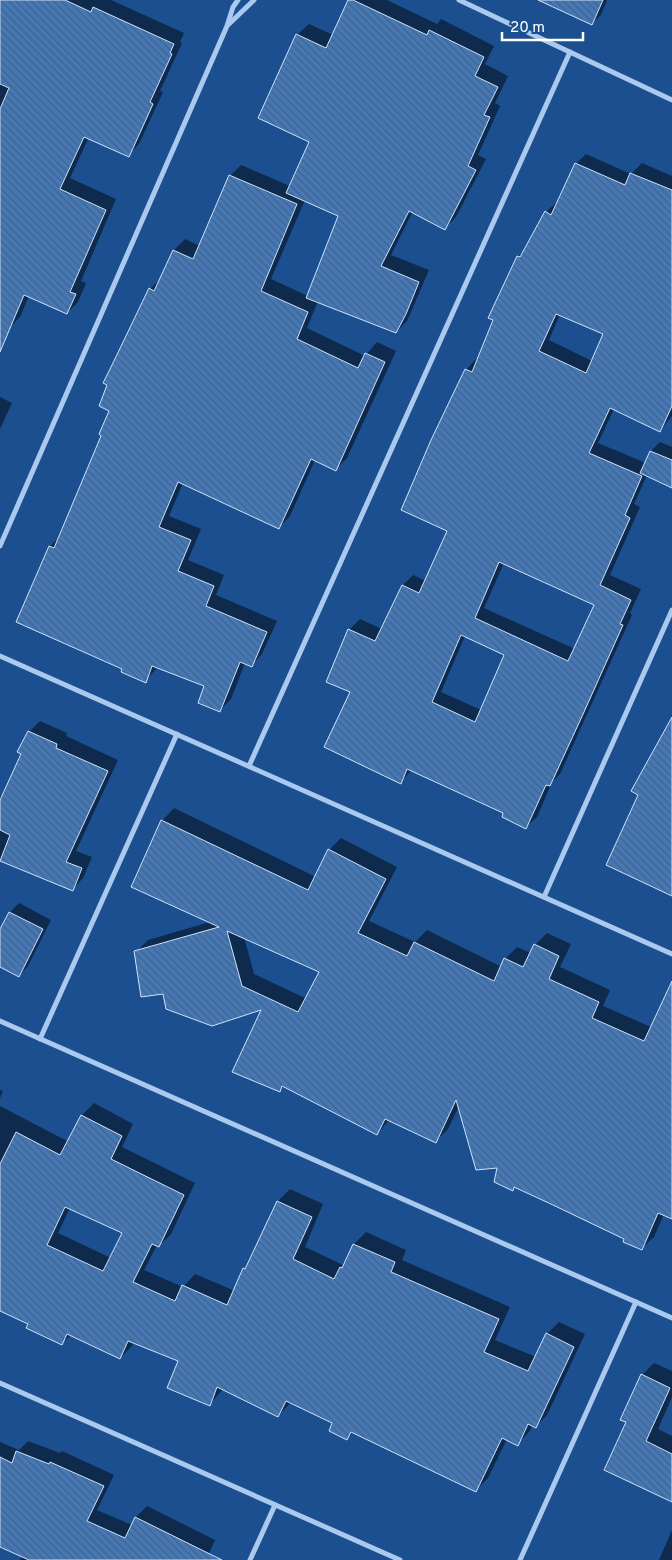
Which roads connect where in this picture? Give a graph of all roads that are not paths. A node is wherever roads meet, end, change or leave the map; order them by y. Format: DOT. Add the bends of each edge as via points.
graph roads {
  1 [pos="238,0"];
  2 [pos="254,0"];
  3 [pos="459,0"];
  4 [pos="227,26"];
  5 [pos="570,52"];
  6 [pos="672,100"];
  7 [pos="0,546"];
  8 [pos="672,610"];
  9 [pos="0,656"];
  10 [pos="177,734"];
  11 [pos="249,766"];
  12 [pos="544,897"];
  13 [pos="672,954"];
  14 [pos="0,1021"];
  15 [pos="40,1039"];
  16 [pos="636,1302"];
  17 [pos="672,1318"];
  18 [pos="0,1383"];
  19 [pos="276,1505"];
  20 [pos="250,1560"];
  21 [pos="400,1560"];
  22 [pos="520,1560"];
  1 -- 4 [label="street"];
  2 -- 4 [label="street"];
  3 -- 5 [label="street"];
  4 -- 7 [label="street"];
  5 -- 6 [label="street"];
  5 -- 11 [label="street"];
  8 -- 12 [label="street"];
  9 -- 10 [label="street"];
  10 -- 11 [label="street"];
  10 -- 15 [label="street"];
  11 -- 12 [label="street"];
  12 -- 13 [label="street"];
  14 -- 15 [label="street"];
  15 -- 16 [label="street"];
  16 -- 17 [label="street"];
  16 -- 22 [label="street"];
  18 -- 19 [label="street"];
  19 -- 20 [label="street"];
  19 -- 21 [label="street"];
}
